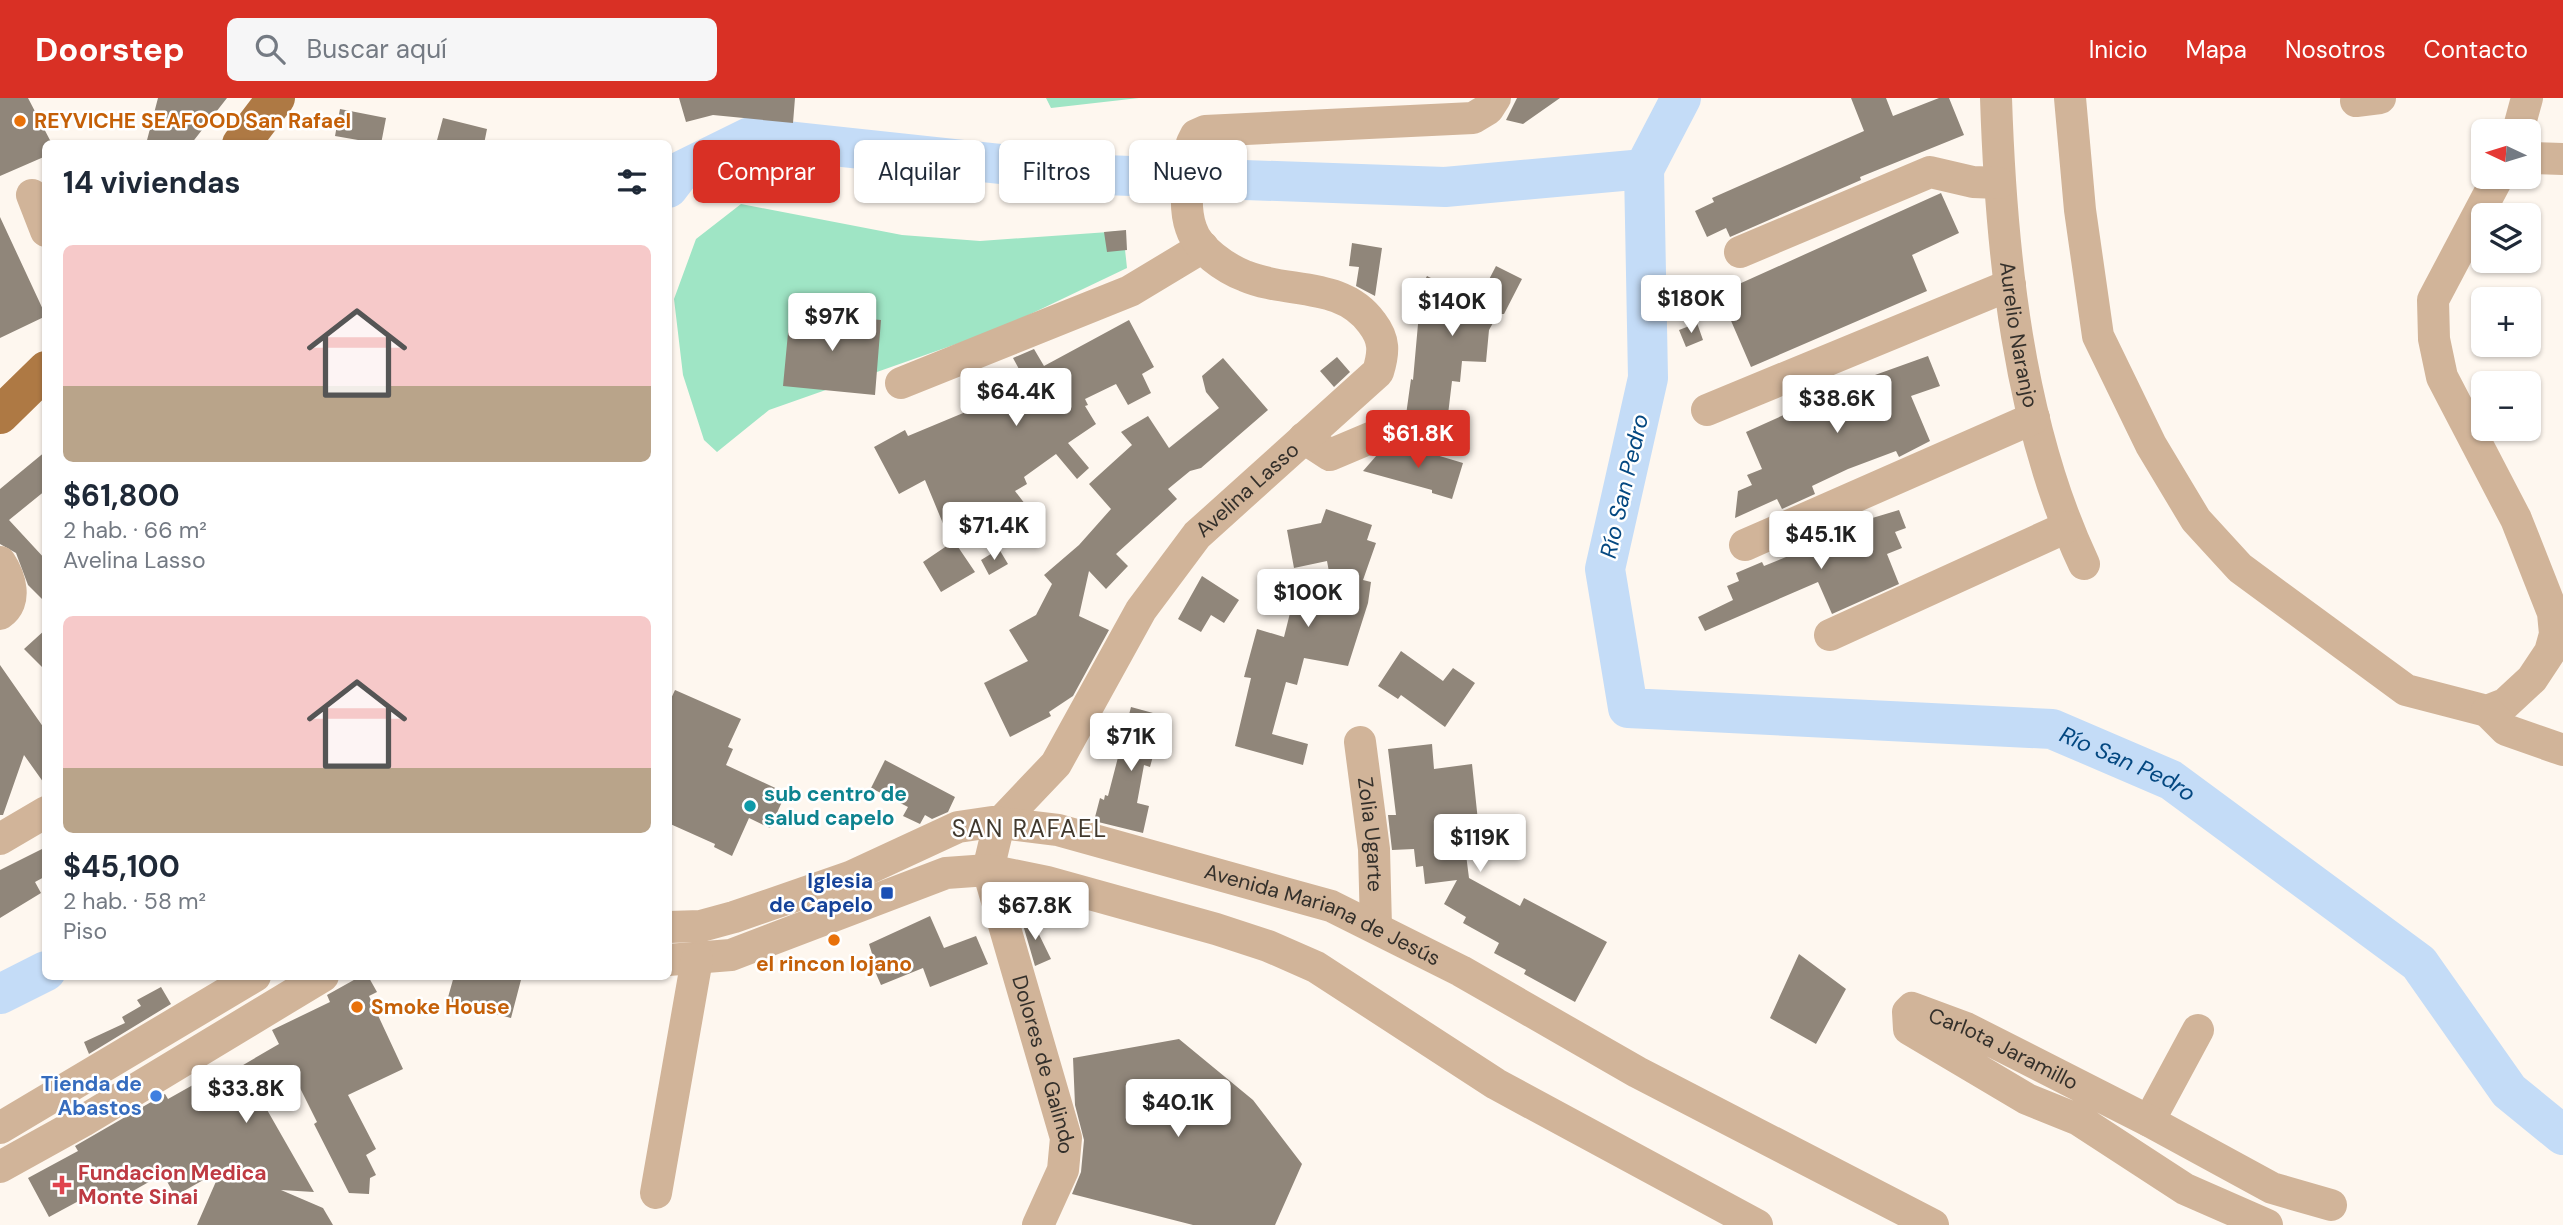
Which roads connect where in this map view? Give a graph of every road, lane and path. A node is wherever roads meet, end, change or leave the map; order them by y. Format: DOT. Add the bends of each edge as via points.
graph roads {
  1 [pos="276,98"];
  2 [pos="1495,98"];
  3 [pos="1996,98"];
  4 [pos="2070,98"];
  5 [pos="2528,98"];
  6 [pos="2522,119"];
  7 [pos="245,140"];
  8 [pos="2541,158"];
  9 [pos="2563,159"];
  10 [pos="1999,183"];
  11 [pos="2492,189"];
  12 [pos="32,195"];
  13 [pos="42,221"];
  14 [pos="1203,247"];
  15 [pos="1740,252"];
  16 [pos="2010,285"];
  17 [pos="42,374"];
  18 [pos="901,383"];
  19 [pos="1707,410"];
  20 [pos="0,415"];
  21 [pos="2034,418"];
  22 [pos="1394,428"];
  23 [pos="1304,438"];
  24 [pos="2067,527"];
  25 [pos="1745,545"];
  26 [pos="0,562"];
  27 [pos="2084,564"];
  28 [pos="0,614"];
  29 [pos="1830,635"];
  30 [pos="2487,711"];
  31 [pos="1360,742"];
  32 [pos="2563,750"];
  33 [pos="42,814"];
  34 [pos="999,824"];
  35 [pos="0,839"];
  36 [pos="988,870"];
  37 [pos="672,927"];
  38 [pos="1376,927"];
  39 [pos="683,960"];
  40 [pos="248,980"];
  41 [pos="316,980"];
  42 [pos="2198,1030"];
  43 [pos="2149,1121"];
  44 [pos="0,1128"];
  45 [pos="0,1167"];
  46 [pos="656,1193"];
  47 [pos="2331,1205"];
  48 [pos="1038,1225"];
  49 [pos="1757,1225"];
  50 [pos="1933,1225"];
  51 [pos="2267,1225"];
  1 -- 7 [label="main road"];
  2 -- 14 [label="street, Avelina Lasso" via="1473,118 1196,135 1188,209 1191,228"];
  3 -- 10 [label="street, Aurelio Naranjo"];
  4 -- 30 [label="street" via="2098,337 2151,445 2196,520 2240,568 2406,690"];
  5 -- 6 [label="street"];
  8 -- 9 [label="street"];
  10 -- 15 [label="street" via="1930,172"];
  10 -- 16 [label="street, Aurelio Naranjo"];
  11 -- 30 [label="street" via="2433,300 2434,339 2442,377 2516,519 2553,613 2555,634 2550,652 2532,679 2505,704"];
  12 -- 13 [label="street"];
  14 -- 18 [label="street" via="1130,291"];
  14 -- 23 [label="street, Avelina Lasso" via="1247,277 1338,296 1364,311 1379,333 1384,351 1378,372"];
  16 -- 19 [label="street"];
  16 -- 21 [label="street, Aurelio Naranjo"];
  17 -- 20 [label="main road"];
  21 -- 24 [label="street, Aurelio Naranjo"];
  21 -- 25 [label="street"];
  22 -- 23 [label="street" via="1330,455"];
  23 -- 34 [label="street, Avelina Lasso" via="1198,535 1141,610 1056,764"];
  24 -- 27 [label="street, Aurelio Naranjo"];
  24 -- 29 [label="street"];
  26 -- 28 [label="street" via="11,594"];
  30 -- 32 [label="street" via="2506,730"];
  31 -- 38 [label="street, ZoIia Ugarte" via="1374,849"];
  33 -- 35 [label="street"];
  34 -- 36 [label="street, Dolores de Galindo"];
  34 -- 37 [label="street, Avenida Mariana de Jesús" via="958,827 850,877 734,918"];
  34 -- 38 [label="street, Avenida Mariana de Jesús" via="1058,830 1282,890"];
  36 -- 39 [label="street" via="946,873 731,955"];
  36 -- 48 [label="street, Dolores de Galindo" via="1066,1138 1063,1170"];
  36 -- 49 [label="street" via="1216,929 1316,967 1496,1084"];
  38 -- 50 [label="street, Avenida Mariana de Jesús" via="1637,1072"];
  39 -- 46 [label="street"];
  40 -- 44 [label="street"];
  41 -- 45 [label="street"];
  42 -- 43 [label="street"];
  43 -- 47 [label="street, Carlota Jaramillo" via="2272,1188"];
  43 -- 51 [label="street, Carlota Jaramillo" via="1966,1028 1921,1009 1908,1012 1909,1029 2027,1099 2079,1120 2185,1189"];
}
